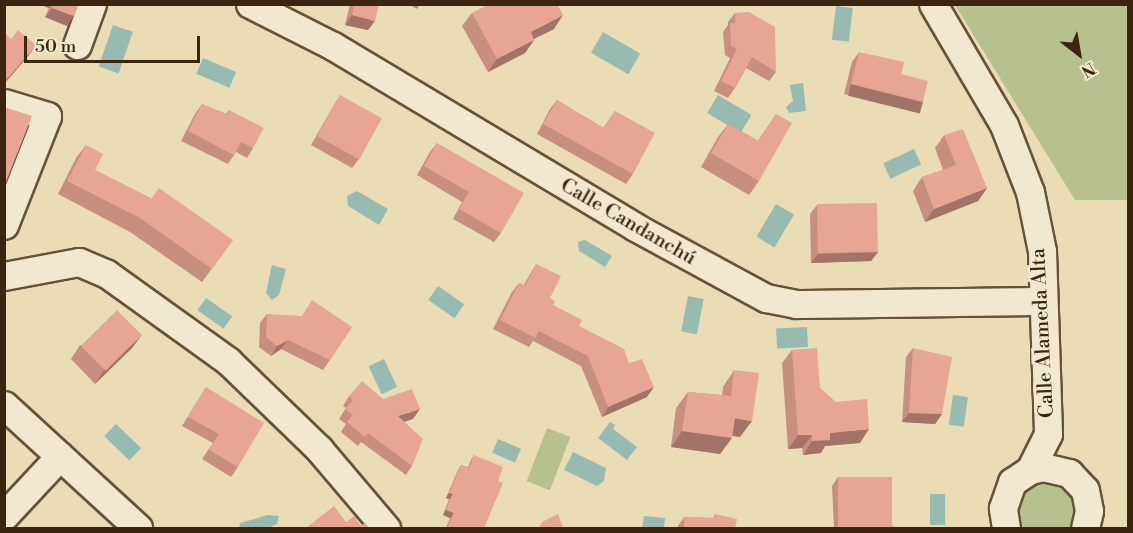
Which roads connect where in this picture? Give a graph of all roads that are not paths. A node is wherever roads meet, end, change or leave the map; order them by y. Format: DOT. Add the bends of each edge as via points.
graph roads {
  1 [pos="93,4"];
  2 [pos="250,4"];
  3 [pos="933,4"];
  4 [pos="78,45"];
  5 [pos="4,103"];
  6 [pos="4,225"];
  7 [pos="4,276"];
  8 [pos="1043,301"];
  9 [pos="4,405"];
  10 [pos="1048,434"];
  11 [pos="60,456"];
  12 [pos="1030,470"];
  13 [pos="1079,482"];
  14 [pos="4,516"];
  15 [pos="1093,523"];
  16 [pos="1001,525"];
  17 [pos="138,528"];
  18 [pos="386,528"];
  1 -- 4 [label="street"];
  2 -- 8 [label="street, Calle Candanchú" via="333,46 635,227 766,298 796,304"];
  3 -- 8 [label="street, Calle Alameda Alta" via="1004,125 1030,192 1042,251"];
  5 -- 6 [label="street" via="47,116"];
  7 -- 18 [label="street" via="79,262 107,274 228,361 319,449"];
  8 -- 10 [label="street, Calle Alameda Alta"];
  9 -- 11 [label="street"];
  10 -- 12 [label="street, Calle Alameda Alta"];
  10 -- 13 [label="street, Calle Alameda Alta"];
  11 -- 14 [label="street"];
  11 -- 17 [label="street"];
  12 -- 13 [label="street" via="1056,468"];
  12 -- 16 [label="street" via="1012,482 1005,494"];
  13 -- 15 [label="street, Calle Alameda Alta"];
}
